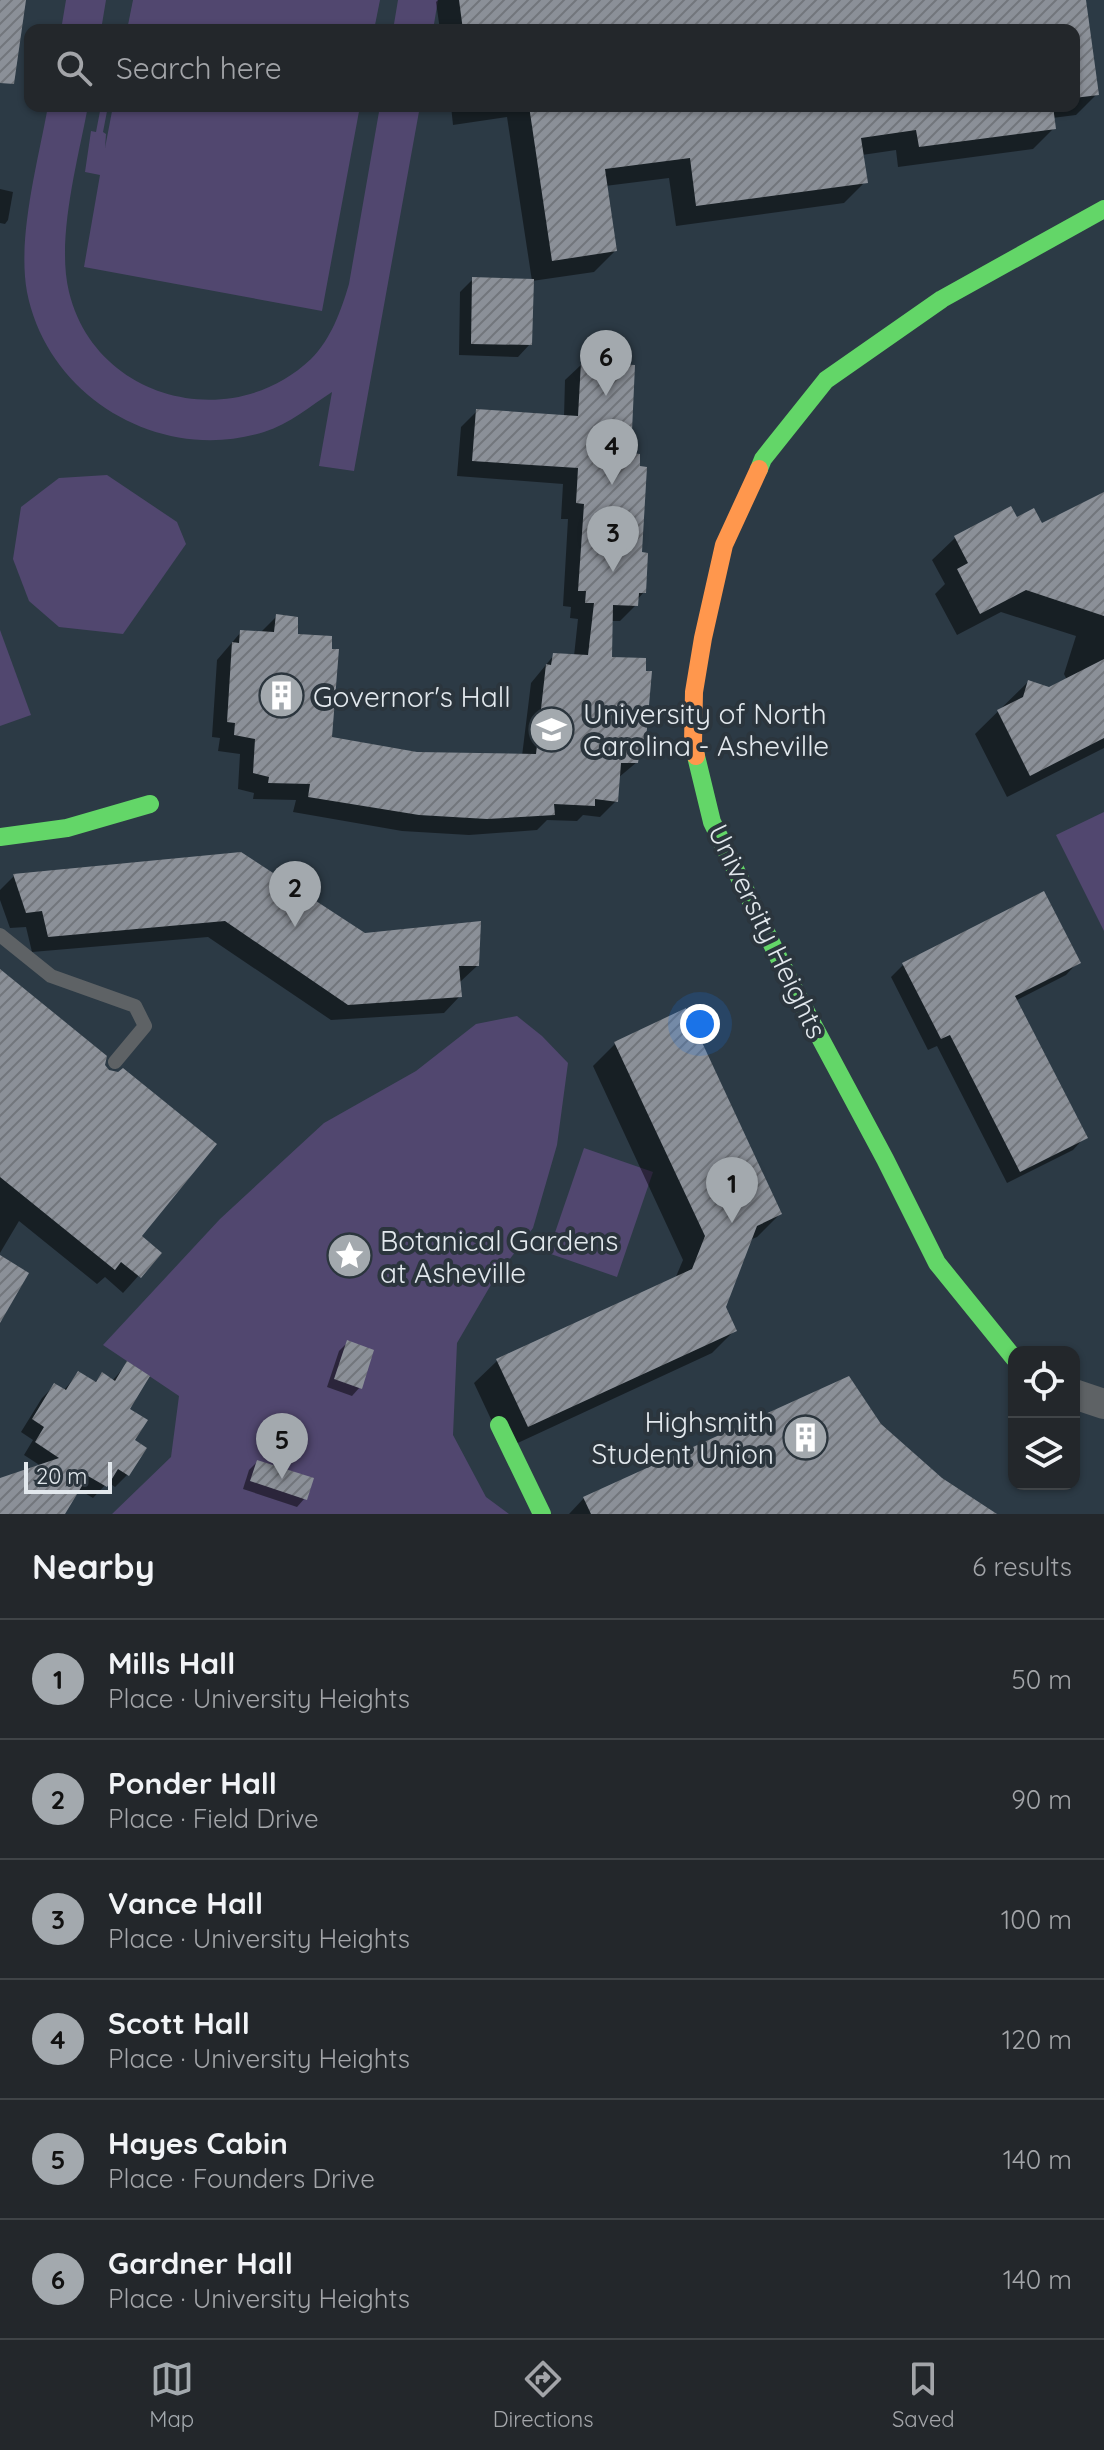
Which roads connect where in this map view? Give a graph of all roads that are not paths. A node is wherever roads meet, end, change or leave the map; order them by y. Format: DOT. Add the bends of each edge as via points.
graph roads {
  1 [pos="1104,209"];
  2 [pos="150,804"];
  3 [pos="0,837"];
  4 [pos="0,935"];
  5 [pos="115,1062"];
  6 [pos="1008,1351"];
  7 [pos="1080,1396"];
  8 [pos="1104,1404"];
  9 [pos="499,1425"];
  10 [pos="542,1514"];
  1 -- 6 [label="street, University Heights" via="942,299 826,380 763,459 724,545 694,692 693,743 712,822 937,1263"];
  2 -- 3 [label="street" via="67,828"];
  4 -- 5 [label="lane" via="51,976 135,1006 145,1026"];
  7 -- 8 [label="street"];
  9 -- 10 [label="street"];
}
